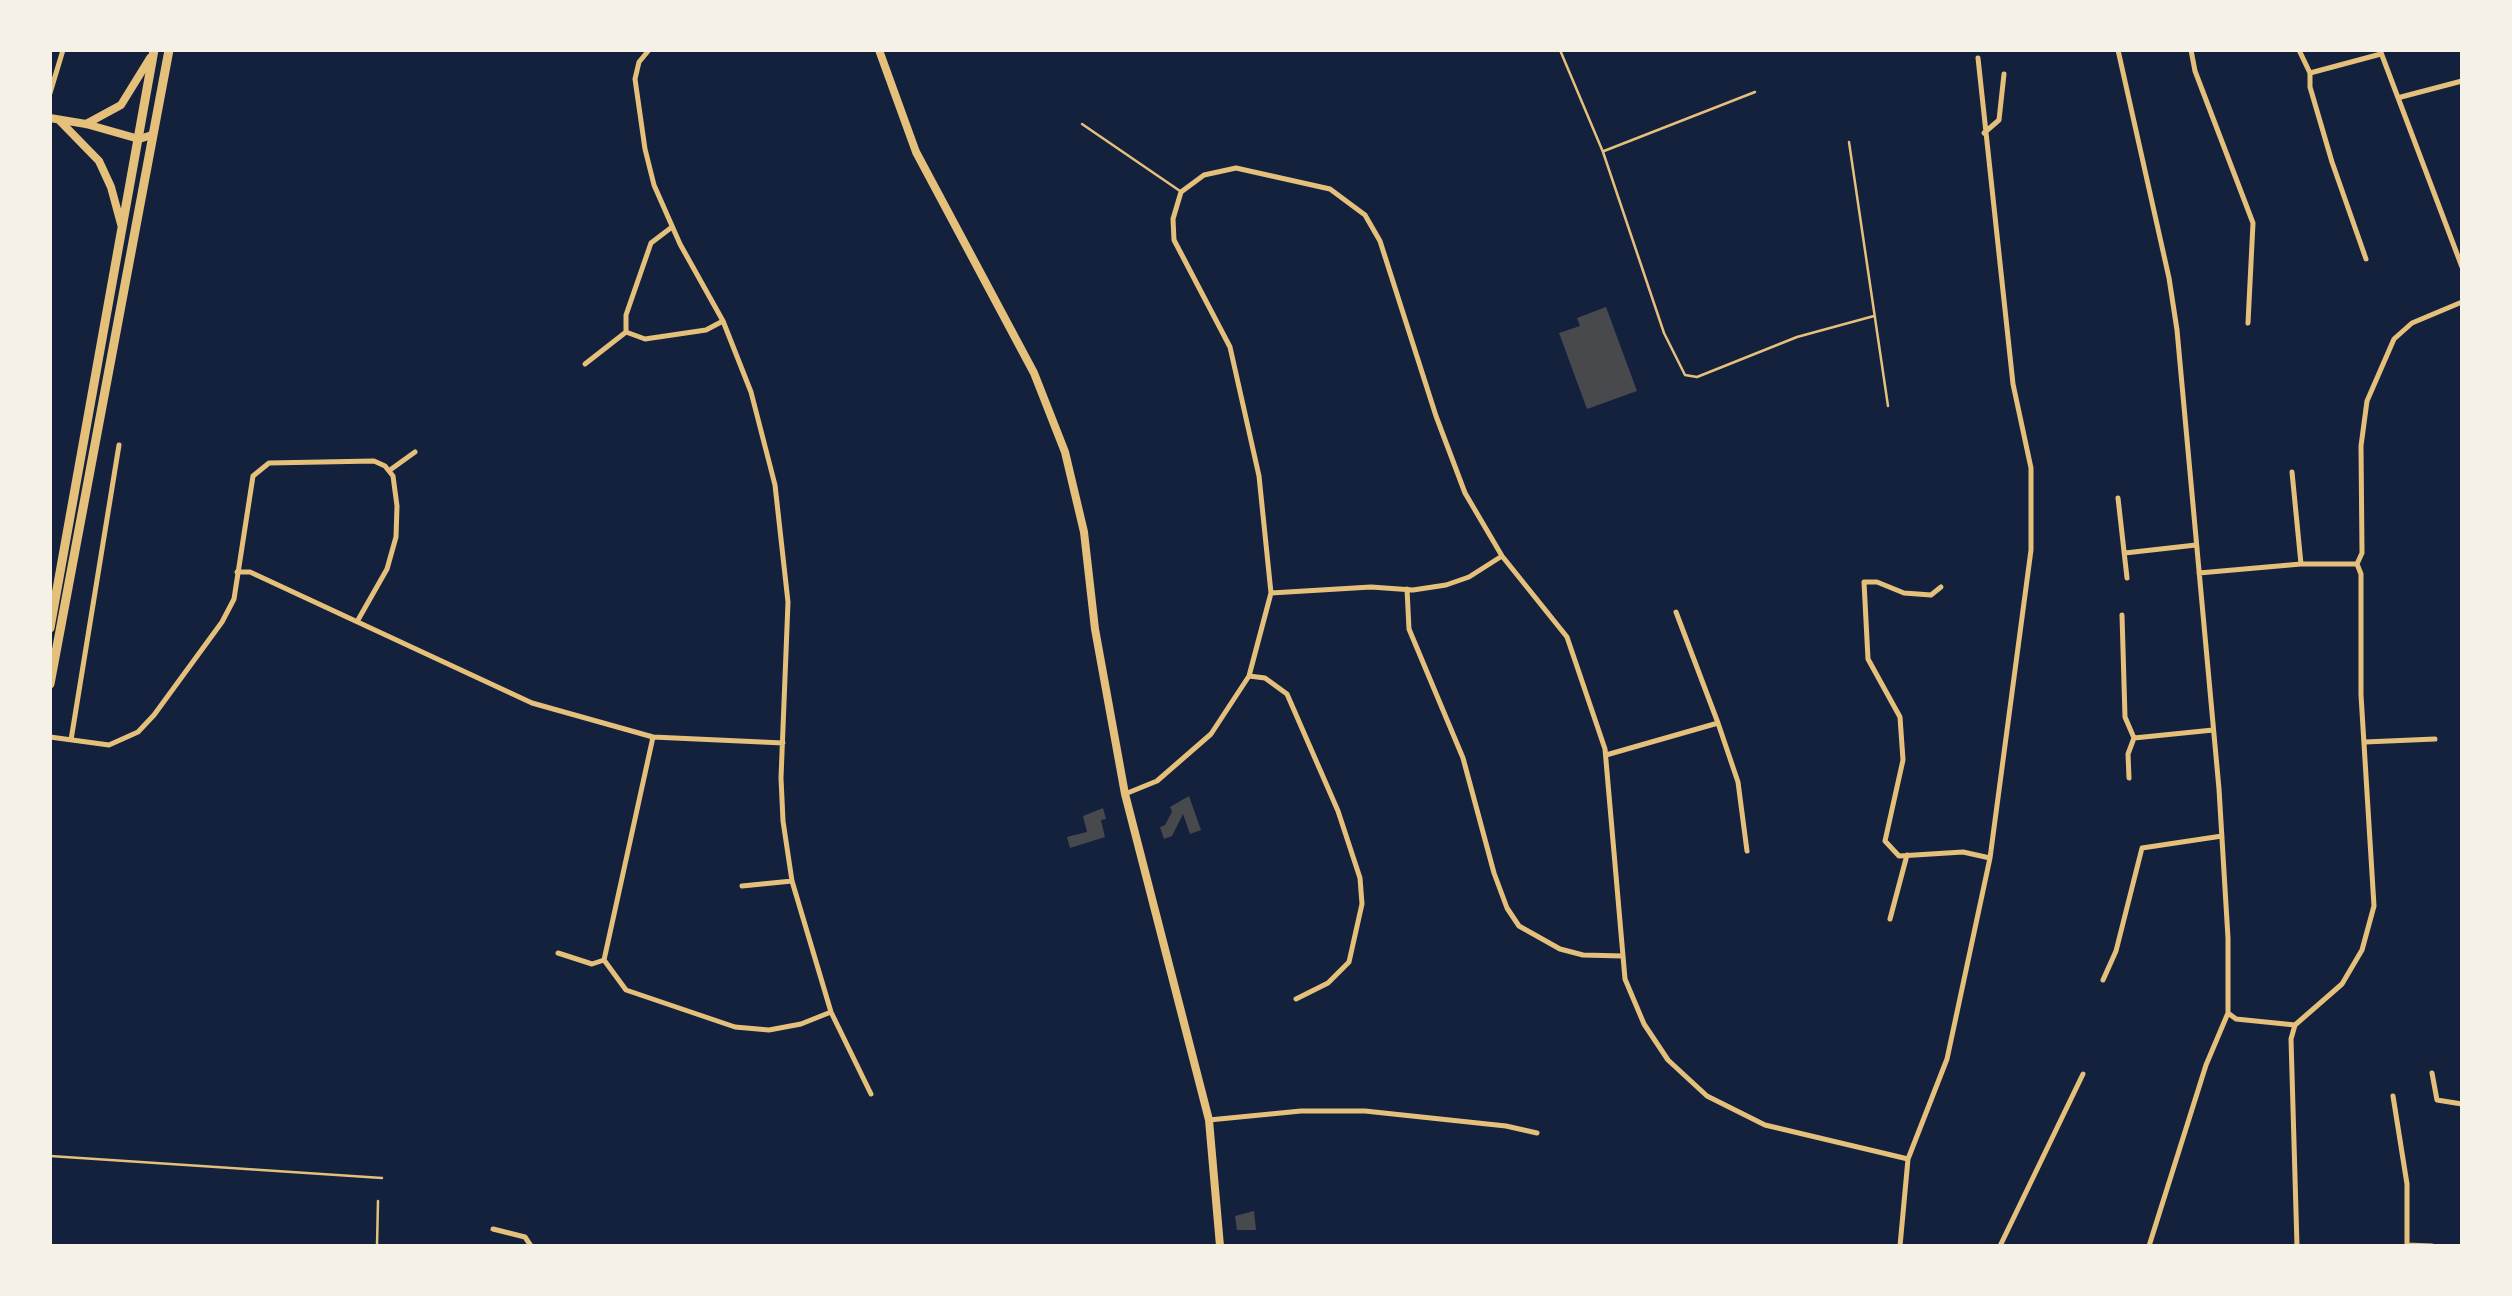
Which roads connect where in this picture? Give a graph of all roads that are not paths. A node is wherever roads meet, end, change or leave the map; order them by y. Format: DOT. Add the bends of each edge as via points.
graph roads {
  1 [pos="62,50"];
  2 [pos="169,50"];
  3 [pos="649,50"];
  4 [pos="879,50"];
  5 [pos="1560,50"];
  6 [pos="2118,50"];
  7 [pos="2191,50"];
  8 [pos="2299,50"];
  9 [pos="154,52"];
  10 [pos="2381,52"];
  11 [pos="1978,58"];
  12 [pos="2310,73"];
  13 [pos="2004,74"];
  14 [pos="2462,81"];
  15 [pos="1754,92"];
  16 [pos="50,93"];
  17 [pos="2400,97"];
  18 [pos="55,119"];
  19 [pos="86,124"];
  20 [pos="1082,124"];
  21 [pos="1984,133"];
  22 [pos="152,135"];
  23 [pos="139,139"];
  24 [pos="1850,142"];
  25 [pos="1603,152"];
  26 [pos="1181,192"];
  27 [pos="122,228"];
  28 [pos="672,228"];
  29 [pos="2366,259"];
  30 [pos="2462,267"];
  31 [pos="2462,302"];
  32 [pos="1874,316"];
  33 [pos="723,321"];
  34 [pos="2248,323"];
  35 [pos="626,332"];
  36 [pos="585,364"];
  37 [pos="1888,406"];
  38 [pos="119,445"];
  39 [pos="415,452"];
  40 [pos="390,470"];
  41 [pos="2292,472"];
  42 [pos="2118,498"];
  43 [pos="2196,545"];
  44 [pos="2125,553"];
  45 [pos="1502,556"];
  46 [pos="2301,564"];
  47 [pos="2357,564"];
  48 [pos="237,572"];
  49 [pos="2199,574"];
  50 [pos="2126,578"];
  51 [pos="1941,587"];
  52 [pos="1407,590"];
  53 [pos="1271,593"];
  54 [pos="1676,612"];
  55 [pos="2122,615"];
  56 [pos="358,620"];
  57 [pos="50,628"];
  58 [pos="1250,676"];
  59 [pos="50,684"];
  60 [pos="1718,723"];
  61 [pos="2213,730"];
  62 [pos="652,736"];
  63 [pos="50,737"];
  64 [pos="2134,738"];
  65 [pos="71,740"];
  66 [pos="2435,740"];
  67 [pos="2365,742"];
  68 [pos="783,743"];
  69 [pos="1606,755"];
  70 [pos="2128,778"];
  71 [pos="1125,794"];
  72 [pos="2222,836"];
  73 [pos="1747,852"];
  74 [pos="1907,854"];
  75 [pos="1990,858"];
  76 [pos="792,880"];
  77 [pos="742,886"];
  78 [pos="1890,919"];
  79 [pos="558,953"];
  80 [pos="1623,956"];
  81 [pos="604,960"];
  82 [pos="2103,980"];
  83 [pos="1296,999"];
  84 [pos="832,1012"];
  85 [pos="2228,1012"];
  86 [pos="2295,1026"];
  87 [pos="2432,1073"];
  88 [pos="2083,1074"];
  89 [pos="871,1094"];
  90 [pos="2393,1096"];
  91 [pos="2462,1104"];
  92 [pos="1209,1120"];
  93 [pos="1537,1133"];
  94 [pos="50,1156"];
  95 [pos="1908,1160"];
  96 [pos="382,1178"];
  97 [pos="378,1200"];
  98 [pos="494,1229"];
  99 [pos="377,1246"];
  100 [pos="531,1246"];
  101 [pos="1220,1246"];
  102 [pos="1900,1246"];
  103 [pos="2000,1246"];
  104 [pos="2149,1246"];
  105 [pos="2297,1246"];
  106 [pos="2407,1246"];
  107 [pos="2432,1246"];
  1 -- 16 [label="street"];
  2 -- 22 [label="main road"];
  3 -- 28 [label="street" via="635,80 645,150"];
  4 -- 71 [label="street" via="916,152 1034,373 1066,452"];
  5 -- 25 [label="lane"];
  6 -- 43 [label="street" via="2169,278"];
  7 -- 34 [label="street" via="2254,223"];
  8 -- 12 [label="street"];
  9 -- 19 [label="street" via="122,104"];
  9 -- 23 [label="main road"];
  10 -- 12 [label="street"];
  10 -- 17 [label="street"];
  11 -- 21 [label="street"];
  12 -- 29 [label="street"];
  13 -- 21 [label="street" via="1999,120"];
  14 -- 17 [label="street"];
  15 -- 25 [label="lane"];
  17 -- 30 [label="street"];
  18 -- 19 [label="street"];
  18 -- 27 [label="street" via="99,161"];
  19 -- 23 [label="street"];
  20 -- 26 [label="lane"];
  21 -- 75 [label="street" via="2013,384 2031,468 2031,550"];
  22 -- 23 [label="street"];
  22 -- 59 [label="main road"];
  23 -- 27 [label="main road"];
  24 -- 32 [label="lane"];
  25 -- 32 [label="lane" via="1685,375 1697,377 1797,337"];
  26 -- 45 [label="street" via="1204,174 1236,168 1330,189 1364,215 1380,241 1466,493"];
  26 -- 53 [label="street" via="1174,240 1230,347 1259,476"];
  27 -- 57 [label="main road"];
  28 -- 33 [label="street"];
  28 -- 35 [label="street" via="651,243"];
  31 -- 47 [label="street" via="2412,323 2383,360 2360,446"];
  32 -- 37 [label="lane"];
  33 -- 35 [label="street" via="706,330 645,338"];
  33 -- 68 [label="street" via="751,392 775,485 788,602"];
  35 -- 36 [label="street"];
  38 -- 65 [label="street"];
  39 -- 40 [label="street"];
  40 -- 48 [label="street" via="374,461 263,465 253,476"];
  40 -- 56 [label="street" via="396,537"];
  41 -- 46 [label="street"];
  42 -- 44 [label="street"];
  43 -- 44 [label="street"];
  43 -- 49 [label="street"];
  44 -- 50 [label="street"];
  45 -- 52 [label="street" via="1456,582"];
  45 -- 69 [label="street" via="1566,637"];
  46 -- 47 [label="street"];
  46 -- 49 [label="street"];
  47 -- 67 [label="street"];
  48 -- 56 [label="street"];
  48 -- 65 [label="street" via="234,600 222,622 138,732 98,745"];
  49 -- 61 [label="street"];
  51 -- 74 [label="street" via="1931,596 1864,582 1868,658 1900,718 1903,760 1885,841 1899,856"];
  52 -- 53 [label="street"];
  52 -- 80 [label="street" via="1409,629 1463,758 1507,908 1519,926 1560,949"];
  53 -- 58 [label="street"];
  54 -- 60 [label="street"];
  55 -- 64 [label="street" via="2125,717"];
  56 -- 62 [label="street" via="532,703"];
  58 -- 71 [label="street" via="1211,734 1158,781"];
  58 -- 83 [label="street" via="1266,678 1287,694 1360,878 1362,904 1348,962 1328,984"];
  60 -- 69 [label="street"];
  60 -- 73 [label="street" via="1738,782"];
  61 -- 64 [label="street"];
  61 -- 72 [label="street"];
  62 -- 68 [label="street"];
  62 -- 81 [label="street"];
  63 -- 65 [label="street"];
  64 -- 70 [label="street"];
  66 -- 67 [label="street"];
  67 -- 86 [label="street" via="2374,906 2362,950 2342,984"];
  68 -- 76 [label="street" via="783,821"];
  69 -- 80 [label="street"];
  71 -- 92 [label="street"];
  72 -- 82 [label="street" via="2142,848"];
  72 -- 85 [label="street"];
  74 -- 75 [label="street"];
  74 -- 78 [label="street"];
  75 -- 95 [label="street" via="1947,1059"];
  76 -- 77 [label="street"];
  76 -- 84 [label="street"];
  79 -- 81 [label="street" via="592,964"];
  80 -- 95 [label="street" via="1644,1024 1668,1060 1707,1096 1766,1125"];
  81 -- 84 [label="street" via="626,990 735,1027 769,1030"];
  84 -- 89 [label="street"];
  85 -- 86 [label="street" via="2236,1019"];
  85 -- 104 [label="street"];
  86 -- 105 [label="street"];
  87 -- 91 [label="street" via="2437,1100"];
  88 -- 103 [label="street"];
  90 -- 106 [label="street" via="2407,1184"];
  92 -- 93 [label="street" via="1365,1111"];
  92 -- 101 [label="street"];
  94 -- 96 [label="lane"];
  95 -- 102 [label="street"];
  97 -- 99 [label="lane"];
  98 -- 100 [label="street"];
  106 -- 107 [label="street"];
}
